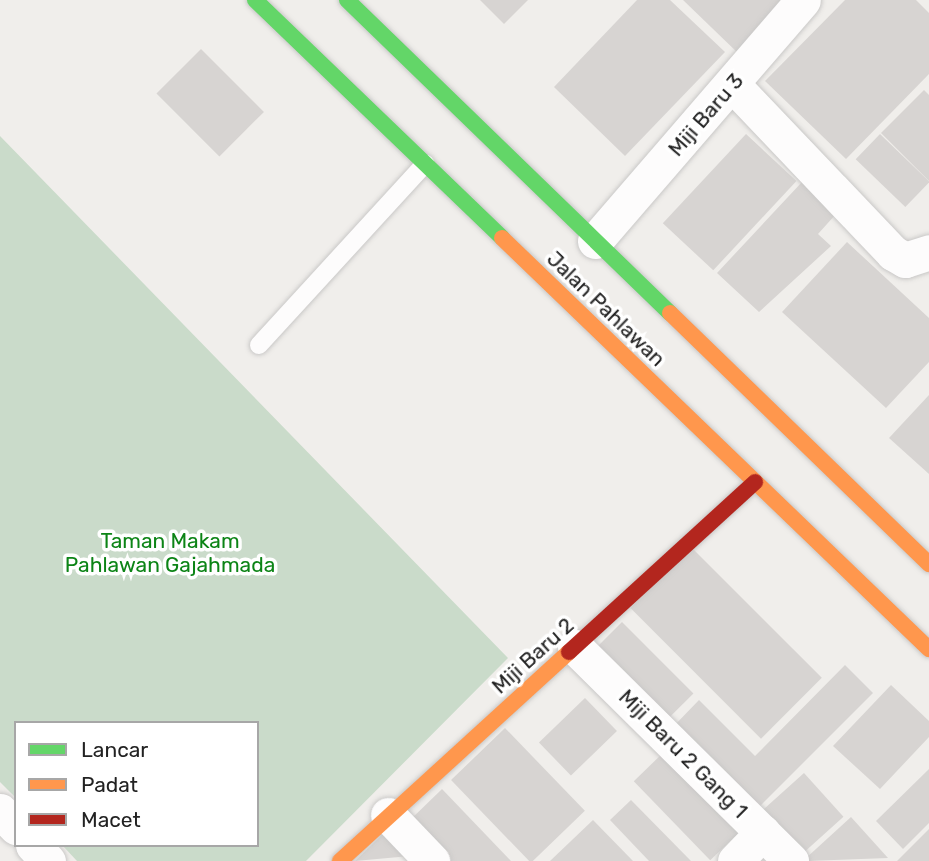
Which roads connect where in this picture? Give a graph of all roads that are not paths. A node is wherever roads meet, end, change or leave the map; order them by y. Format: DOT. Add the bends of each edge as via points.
graph roads {
  1 [pos="255,0"];
  2 [pos="347,0"];
  3 [pos="803,0"];
  4 [pos="733,85"];
  5 [pos="425,164"];
  6 [pos="601,234"];
  7 [pos="929,252"];
  8 [pos="259,345"];
  9 [pos="755,481"];
  10 [pos="929,564"];
  11 [pos="575,647"];
  12 [pos="929,649"];
  13 [pos="0,811"];
  14 [pos="388,815"];
  15 [pos="14,825"];
  16 [pos="763,832"];
  17 [pos="35,847"];
  18 [pos="48,861"];
  19 [pos="340,861"];
  20 [pos="432,861"];
  21 [pos="735,861"];
  22 [pos="791,861"];
  1 -- 5 [label="main road, Jalan Pahlawan"];
  2 -- 6 [label="main road, Jalan Pahlawan"];
  3 -- 4 [label="street, Miji Baru 3"];
  4 -- 6 [label="street, Miji Baru 3"];
  4 -- 7 [label="street" via="893,253 905,260"];
  5 -- 8 [label="lane"];
  5 -- 9 [label="main road, Jalan Pahlawan"];
  6 -- 10 [label="main road, Jalan Pahlawan"];
  9 -- 11 [label="main road, Miji Baru 2"];
  9 -- 12 [label="main road, Jalan Pahlawan"];
  11 -- 14 [label="main road, Miji Baru 2"];
  11 -- 16 [label="street, Miji Baru 2 Gang 1"];
  13 -- 15 [label="street"];
  14 -- 19 [label="main road, Miji Baru 2"];
  14 -- 20 [label="street"];
  16 -- 21 [label="street"];
  16 -- 22 [label="street, Miji Baru 2 Gang 1"];
  17 -- 18 [label="street"];
}
